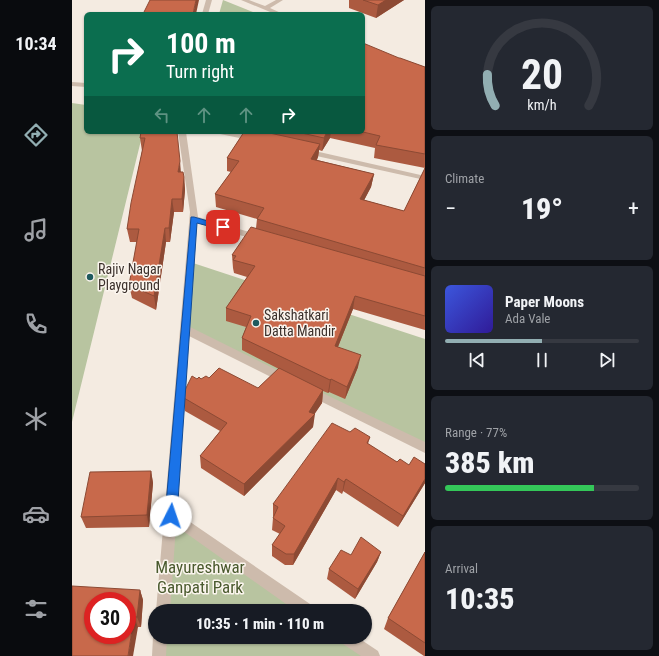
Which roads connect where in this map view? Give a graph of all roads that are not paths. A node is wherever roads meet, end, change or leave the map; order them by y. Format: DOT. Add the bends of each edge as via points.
graph roads {
  1 [pos="209,0"];
  2 [pos="244,0"];
  3 [pos="280,0"];
  4 [pos="265,8"];
  5 [pos="206,12"];
  6 [pos="275,12"];
  7 [pos="72,84"];
  8 [pos="84,85"];
  9 [pos="182,134"];
  10 [pos="231,134"];
  11 [pos="261,141"];
  12 [pos="300,150"];
  13 [pos="425,178"];
  14 [pos="194,219"];
  15 [pos="268,240"];
  16 [pos="185,329"];
  17 [pos="425,448"];
  18 [pos="171,516"];
  19 [pos="164,604"];
  20 [pos="298,604"];
  21 [pos="160,644"];
  22 [pos="355,644"];
  23 [pos="159,656"];
  24 [pos="373,656"];
  1 -- 5 [label="street"];
  2 -- 4 [label="street"];
  3 -- 4 [label="street"];
  4 -- 6 [label="street"];
  7 -- 8 [label="street"];
  9 -- 14 [label="street"];
  10 -- 11 [label="street"];
  12 -- 13 [label="street"];
  14 -- 15 [label="street"];
  14 -- 16 [label="street"];
  16 -- 17 [label="street"];
  16 -- 18 [label="street"];
  18 -- 19 [label="street"];
  18 -- 20 [label="street"];
  21 -- 23 [label="street"];
  22 -- 24 [label="street"];
}
